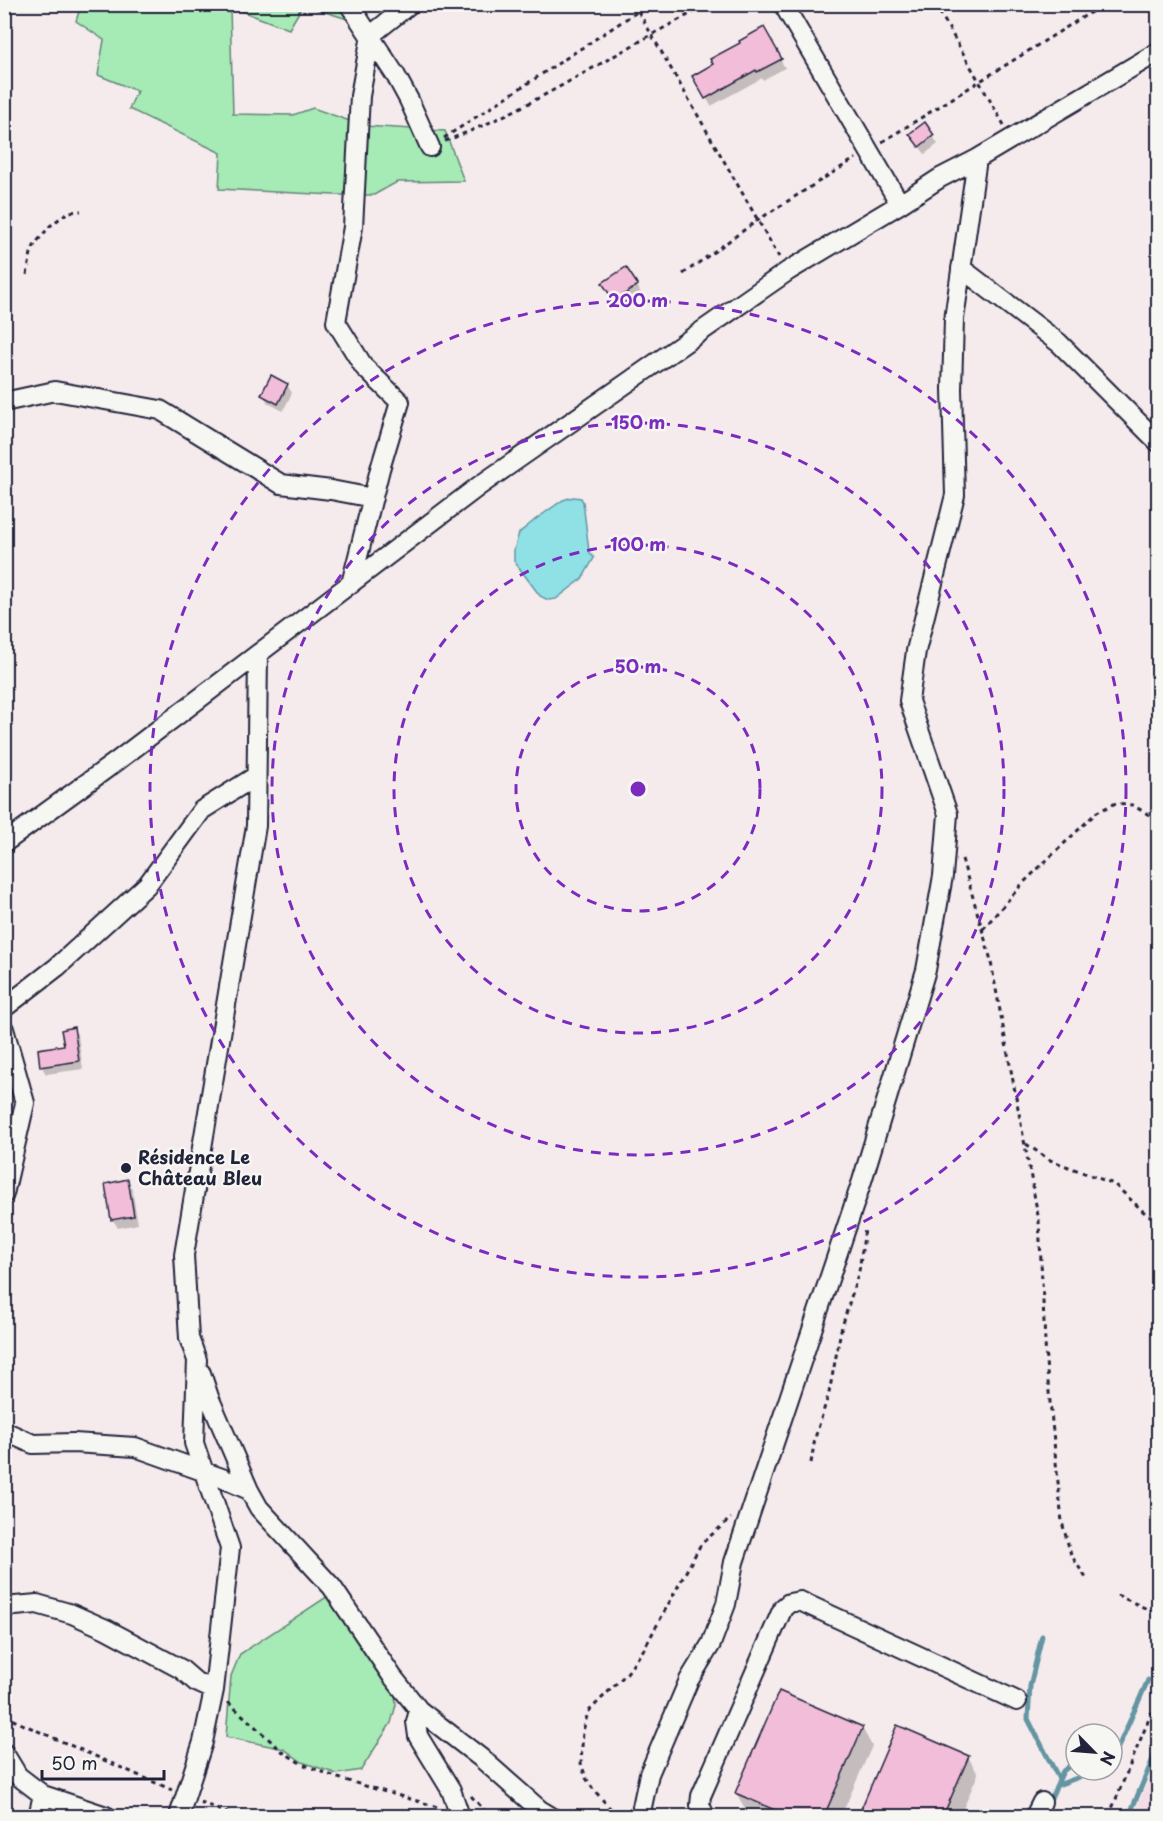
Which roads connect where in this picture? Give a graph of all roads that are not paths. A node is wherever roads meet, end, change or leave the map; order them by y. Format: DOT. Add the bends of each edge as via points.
graph roads {
  1 [pos="349,4"];
  2 [pos="410,4"];
  3 [pos="783,4"];
  4 [pos="371,36"];
  5 [pos="1158,52"];
  6 [pos="430,147"];
  7 [pos="976,159"];
  8 [pos="900,204"];
  9 [pos="961,268"];
  10 [pos="4,402"];
  11 [pos="1158,442"];
  12 [pos="373,498"];
  13 [pos="351,584"];
  14 [pos="258,654"];
  15 [pos="256,776"];
  16 [pos="4,843"];
  17 [pos="4,1008"];
  18 [pos="4,1029"];
  19 [pos="4,1194"];
  20 [pos="197,1360"];
  21 [pos="4,1431"];
  22 [pos="204,1472"];
  23 [pos="249,1490"];
  24 [pos="4,1607"];
  25 [pos="214,1690"];
  26 [pos="1017,1701"];
  27 [pos="419,1710"];
  28 [pos="4,1753"];
  29 [pos="43,1796"];
  30 [pos="542,1814"];
  31 [pos="460,1815"];
  32 [pos="38,1816"];
  33 [pos="106,1816"];
  34 [pos="179,1816"];
  35 [pos="642,1816"];
  36 [pos="705,1816"];
  1 -- 4 [label="street"];
  2 -- 4 [label="street"];
  3 -- 8 [label="street"];
  4 -- 6 [label="street" via="410,100"];
  4 -- 12 [label="street" via="360,96 353,227 336,322 364,367 400,402"];
  5 -- 7 [label="street"];
  7 -- 8 [label="street"];
  7 -- 9 [label="street"];
  8 -- 13 [label="street" via="788,271 479,486"];
  9 -- 11 [label="street" via="1059,344"];
  9 -- 35 [label="street" via="954,319 955,495 916,651 909,701 948,814 943,876 926,970 862,1181 734,1562 726,1604 649,1774"];
  10 -- 12 [label="street" via="55,391 160,410 281,484"];
  12 -- 13 [label="street"];
  13 -- 14 [label="street"];
  14 -- 15 [label="street"];
  14 -- 16 [label="street"];
  15 -- 17 [label="street" via="202,810 147,885 57,967"];
  15 -- 20 [label="street" via="256,826 184,1255 189,1338"];
  18 -- 19 [label="street" via="25,1103"];
  20 -- 22 [label="street" via="194,1443"];
  20 -- 23 [label="street"];
  21 -- 22 [label="street" via="33,1444 135,1447"];
  22 -- 23 [label="street"];
  22 -- 25 [label="street" via="230,1548"];
  23 -- 27 [label="street" via="259,1508 332,1587"];
  24 -- 25 [label="street" via="37,1604 72,1614"];
  25 -- 34 [label="street" via="203,1742"];
  26 -- 36 [label="street" via="800,1600 789,1603 783,1608 701,1796"];
  27 -- 30 [label="street" via="481,1758"];
  27 -- 31 [label="street" via="418,1736 451,1790"];
  28 -- 29 [label="street" via="18,1776"];
  29 -- 32 [label="street"];
  29 -- 33 [label="street"];
}
